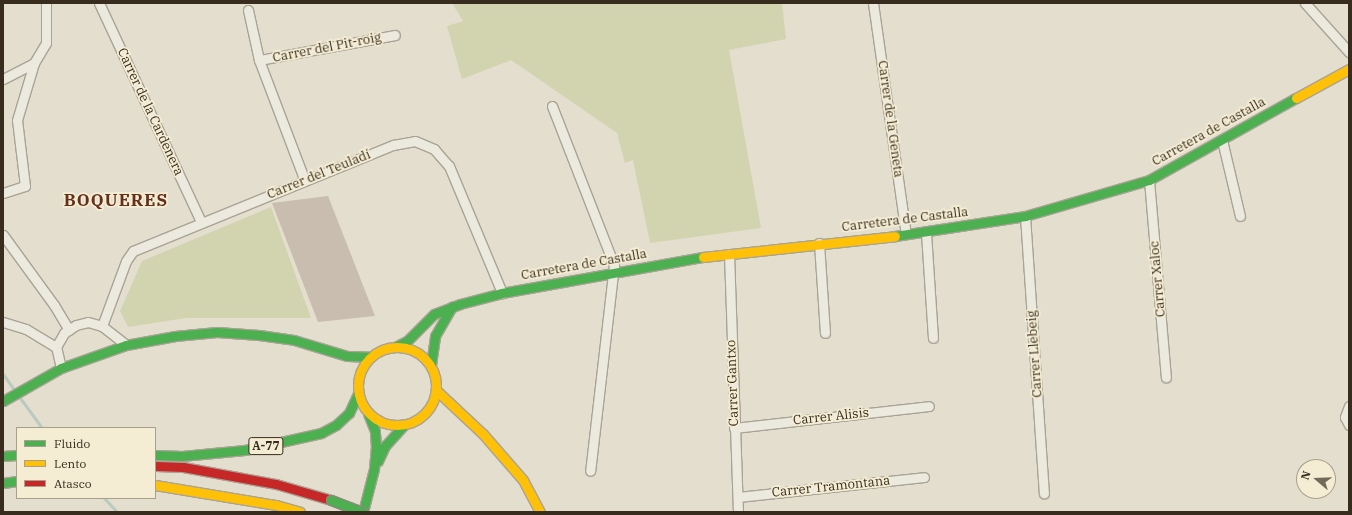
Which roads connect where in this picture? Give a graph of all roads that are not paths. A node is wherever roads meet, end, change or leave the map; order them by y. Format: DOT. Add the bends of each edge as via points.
graph roads {
  1 [pos="46,3"];
  2 [pos="99,3"];
  3 [pos="873,3"];
  4 [pos="1305,3"];
  5 [pos="248,10"];
  6 [pos="395,35"];
  7 [pos="1349,52"];
  8 [pos="259,60"];
  9 [pos="34,63"];
  10 [pos="1349,69"];
  11 [pos="3,79"];
  12 [pos="552,106"];
  13 [pos="1222,140"];
  14 [pos="1149,180"];
  15 [pos="305,181"];
  16 [pos="3,193"];
  17 [pos="1025,216"];
  18 [pos="1240,216"];
  19 [pos="201,222"];
  20 [pos="926,233"];
  21 [pos="906,234"];
  22 [pos="3,235"];
  23 [pos="819,243"];
  24 [pos="729,254"];
  25 [pos="611,274"];
  26 [pos="502,293"];
  27 [pos="456,305"];
  28 [pos="3,322"];
  29 [pos="102,326"];
  30 [pos="68,330"];
  31 [pos="825,333"];
  32 [pos="933,338"];
  33 [pos="126,345"];
  34 [pos="56,347"];
  35 [pos="395,347"];
  36 [pos="347,356"];
  37 [pos="370,357"];
  38 [pos="431,365"];
  39 [pos="61,368"];
  40 [pos="362,368"];
  41 [pos="1166,377"];
  42 [pos="436,390"];
  43 [pos="358,394"];
  44 [pos="3,401"];
  45 [pos="929,406"];
  46 [pos="1349,406"];
  47 [pos="367,412"];
  48 [pos="404,425"];
  49 [pos="1349,425"];
  50 [pos="734,428"];
  51 [pos="156,455"];
  52 [pos="16,465"];
  53 [pos="3,466"];
  54 [pos="156,466"];
  55 [pos="374,469"];
  56 [pos="590,472"];
  57 [pos="924,477"];
  58 [pos="16,481"];
  59 [pos="3,483"];
  60 [pos="156,485"];
  61 [pos="1044,492"];
  62 [pos="738,497"];
  63 [pos="300,512"];
  64 [pos="363,512"];
  65 [pos="540,512"];
  66 [pos="738,512"];
  1 -- 9 [label="street" via="46,43"];
  2 -- 19 [label="street, Carrer de la Cardenera"];
  3 -- 21 [label="street, Carrer de la Geneta"];
  4 -- 7 [label="street"];
  5 -- 8 [label="street, Carrer del Pit-roig"];
  6 -- 8 [label="street, Carrer del Pit-roig"];
  8 -- 15 [label="street, Carrer del Pit-roig"];
  9 -- 11 [label="street"];
  9 -- 16 [label="street" via="17,120 25,186"];
  10 -- 13 [label="main road, Carretera de Castalla"];
  12 -- 25 [label="street" via="614,265"];
  13 -- 14 [label="main road, Carretera de Castalla"];
  13 -- 18 [label="street"];
  14 -- 17 [label="main road, Carretera de Castalla"];
  14 -- 41 [label="street, Carrer Xaloc"];
  15 -- 19 [label="street, Carrer del Teuladí"];
  15 -- 26 [label="street, Carrer del Teuladí" via="393,145 415,141 434,149 449,166"];
  17 -- 20 [label="main road, Carretera de Castalla"];
  17 -- 61 [label="street, Carrer Llebeig"];
  19 -- 29 [label="street, Carrer del Teuladí" via="133,251 126,261"];
  20 -- 21 [label="main road, Carretera de Castalla"];
  20 -- 32 [label="street"];
  21 -- 23 [label="main road, Carretera de Castalla"];
  22 -- 30 [label="street" via="54,305"];
  23 -- 24 [label="main road, Carretera de Castalla"];
  23 -- 31 [label="street"];
  24 -- 25 [label="main road, Carretera de Castalla"];
  24 -- 50 [label="street, Carrer Gantxo"];
  25 -- 26 [label="main road, Carretera de Castalla"];
  25 -- 56 [label="street"];
  26 -- 27 [label="main road, Carretera de Castalla"];
  27 -- 35 [label="main road, Carretera de Castalla" via="434,314 407,341"];
  27 -- 38 [label="main road" via="435,336"];
  28 -- 34 [label="street" via="26,329"];
  29 -- 30 [label="street" via="88,322"];
  29 -- 33 [label="street"];
  30 -- 34 [label="street"];
  33 -- 36 [label="main road" via="175,336 218,332 294,340"];
  33 -- 39 [label="main road"];
  34 -- 39 [label="street"];
  35 -- 37 [label="main road" via="382,350"];
  35 -- 38 [label="main road" via="415,351"];
  36 -- 37 [label="main road"];
  36 -- 40 [label="main road"];
  37 -- 40 [label="main road"];
  38 -- 42 [label="main road" via="436,377"];
  39 -- 44 [label="main road"];
  40 -- 43 [label="main road" via="358,380"];
  42 -- 48 [label="main road" via="433,402 426,413"];
  42 -- 65 [label="main road" via="483,434 523,480"];
  43 -- 47 [label="main road"];
  43 -- 51 [label="main road, A-77" via="349,413 321,434 245,450 182,456"];
  45 -- 50 [label="street, Carrer Alisis"];
  46 -- 49 [label="street" via="1345,417"];
  47 -- 48 [label="main road" via="378,421"];
  47 -- 55 [label="main road" via="375,431"];
  48 -- 55 [label="main road" via="385,446"];
  50 -- 62 [label="street, Carrer Gantxo"];
  52 -- 53 [label="main road"];
  54 -- 64 [label="main road, bridge" via="183,467 276,484"];
  55 -- 64 [label="main road"];
  57 -- 62 [label="street, Carrer Tramontana"];
  58 -- 59 [label="main road"];
  60 -- 63 [label="main road" via="276,505"];
  62 -- 66 [label="street, Carrer Gantxo"];
}
